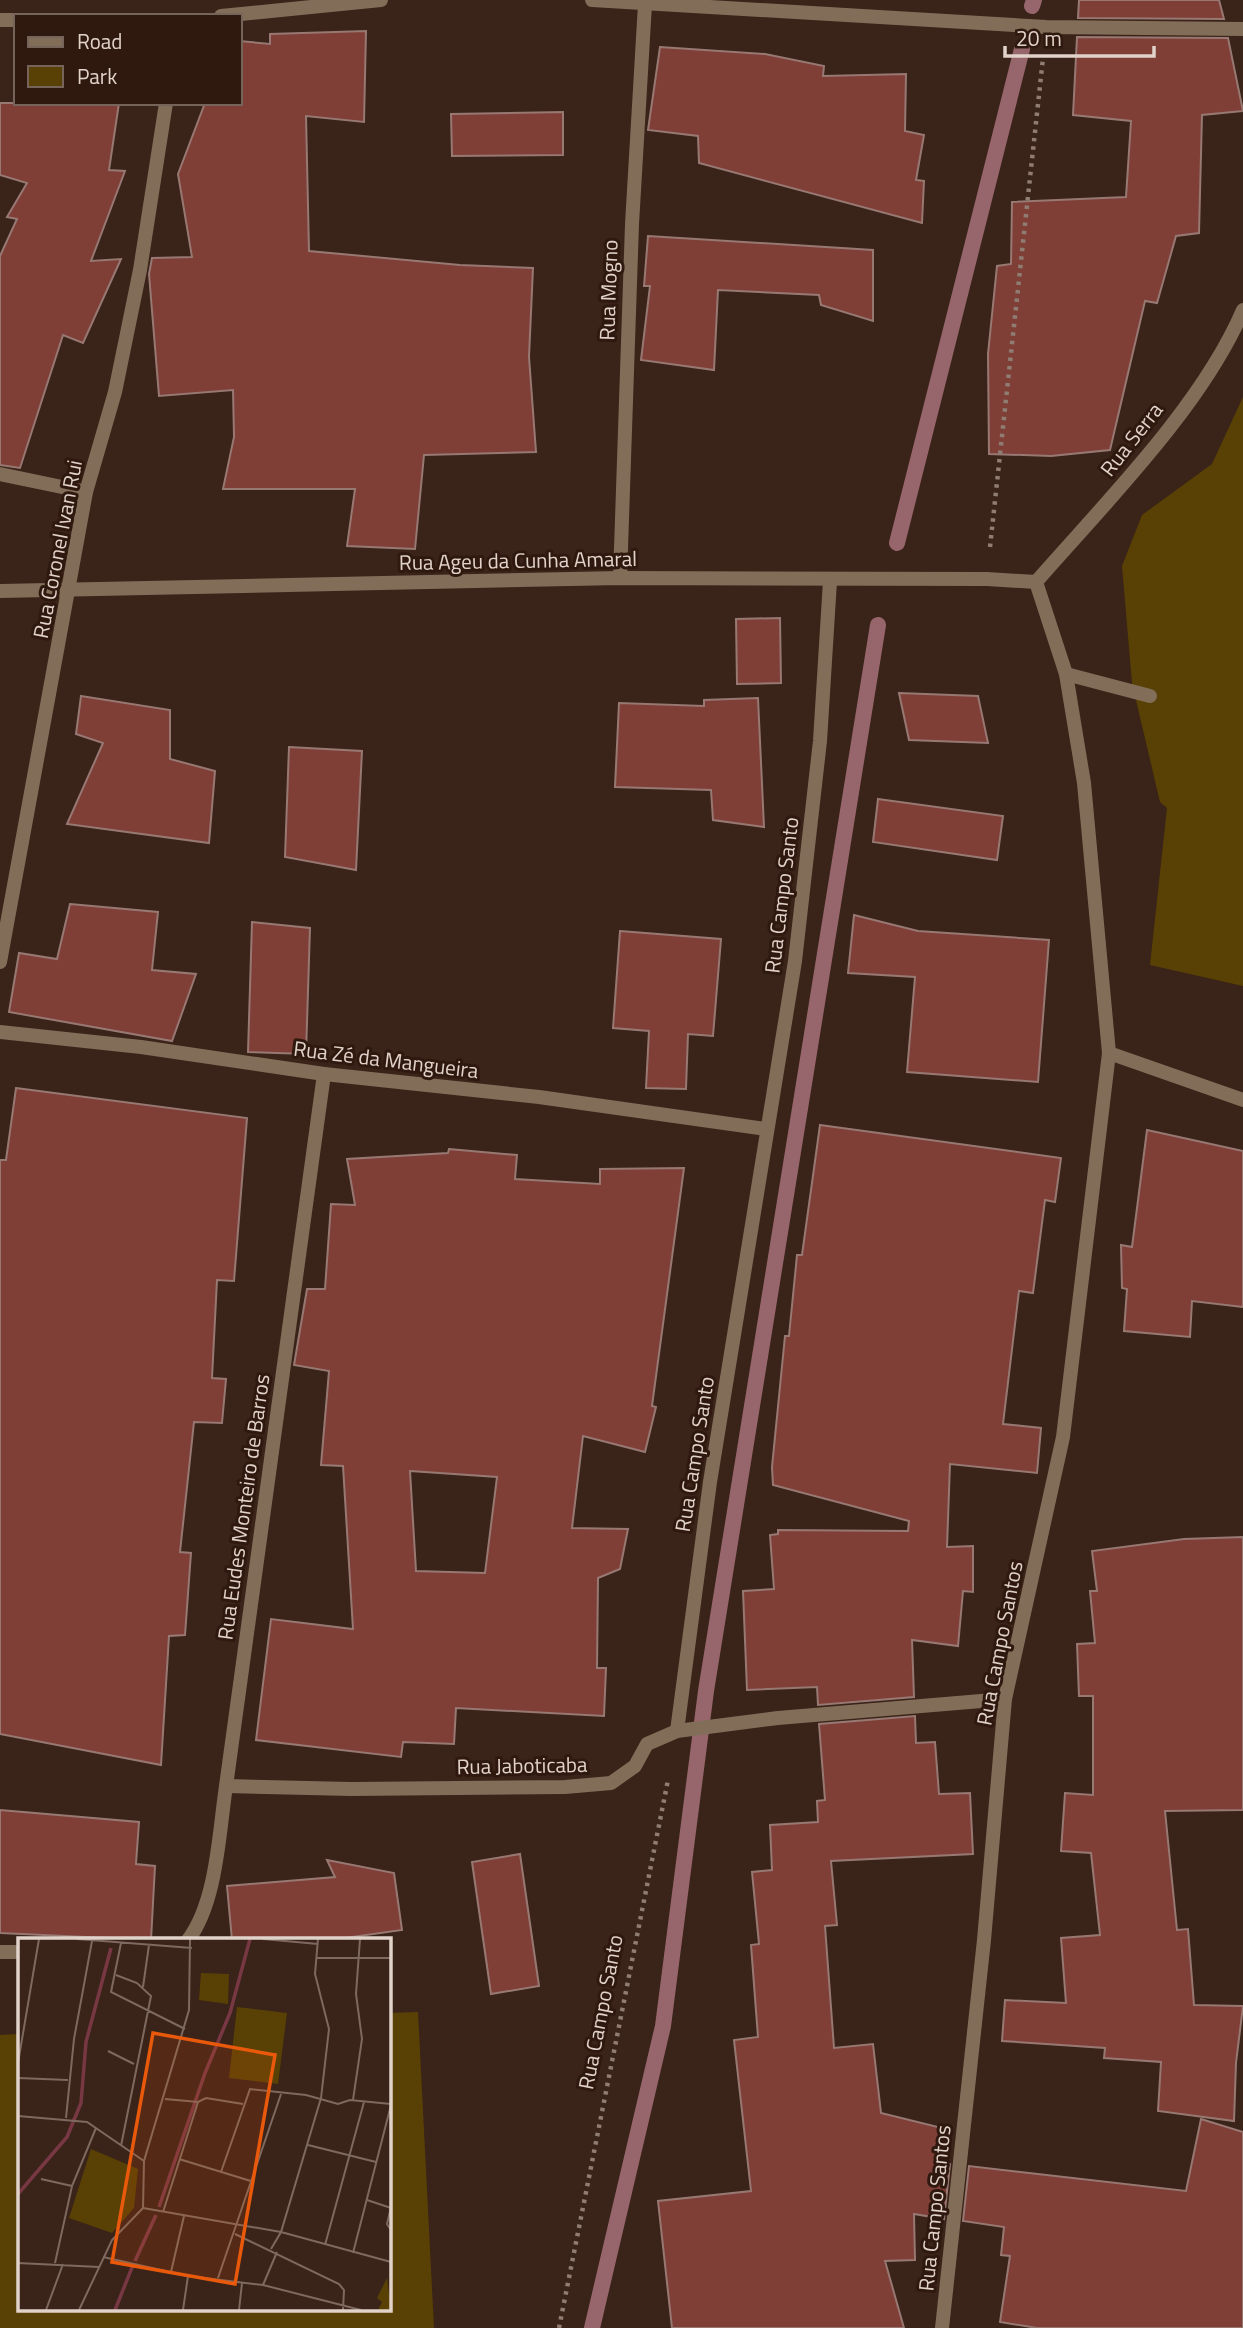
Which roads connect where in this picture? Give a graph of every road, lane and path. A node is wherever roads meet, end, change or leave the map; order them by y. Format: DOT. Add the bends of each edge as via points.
graph roads {
  1 [pos="381,0"];
  2 [pos="592,0"];
  3 [pos="646,4"];
  4 [pos="242,14"];
  5 [pos="1046,27"];
  6 [pos="1243,29"];
  7 [pos="166,105"];
  8 [pos="1243,310"];
  9 [pos="0,474"];
  10 [pos="86,492"];
  11 [pos="620,578"];
  12 [pos="987,579"];
  13 [pos="830,581"];
  14 [pos="1036,582"];
  15 [pos="0,591"];
  16 [pos="70,592"];
  17 [pos="1066,674"];
  18 [pos="1150,696"];
  19 [pos="0,961"];
  20 [pos="0,1032"];
  21 [pos="1109,1053"];
  22 [pos="324,1074"];
  23 [pos="1243,1100"];
  24 [pos="766,1129"];
  25 [pos="1005,1699"];
  26 [pos="677,1731"];
  27 [pos="226,1786"];
  28 [pos="190,1938"];
  29 [pos="0,1952"];
  30 [pos="18,1952"];
  31 [pos="558,2328"];
  32 [pos="942,2328"];
  1 -- 4 [label="street"];
  2 -- 3 [label="street"];
  3 -- 5 [label="street"];
  3 -- 11 [label="street, Rua Mogno" via="632,224"];
  5 -- 6 [label="street"];
  5 -- 12 [label="path"];
  7 -- 10 [label="street, Rua Coronel Ivan Rui" via="141,270 115,392"];
  8 -- 14 [label="street, Rua Serra" via="1226,348 1170,424"];
  9 -- 10 [label="street"];
  10 -- 16 [label="street, Rua Coronel Ivan Rui"];
  11 -- 13 [label="street, Rua Ageu da Cunha Amaral"];
  11 -- 16 [label="street, Rua Ageu da Cunha Amaral"];
  12 -- 13 [label="street, Rua Ageu da Cunha Amaral"];
  12 -- 14 [label="street, Rua Ageu da Cunha Amaral"];
  13 -- 24 [label="street, Rua Campo Santo" via="807,870"];
  14 -- 17 [label="street"];
  15 -- 16 [label="street, Rua Ageu da Cunha Amaral"];
  16 -- 19 [label="street, Rua Coronel Ivan Rui"];
  17 -- 18 [label="street"];
  17 -- 21 [label="street" via="1084,783"];
  20 -- 22 [label="street, Rua Zé da Mangueira"];
  21 -- 23 [label="street"];
  21 -- 25 [label="street, Rua Campo Santos" via="1063,1437"];
  22 -- 24 [label="street, Rua Zé da Mangueira" via="539,1097"];
  22 -- 27 [label="street, Rua Eudes Monteiro de Barros"];
  24 -- 26 [label="street, Rua Campo Santo" via="709,1482"];
  25 -- 26 [label="street, Rua Jaboticaba"];
  25 -- 32 [label="street, Rua Campo Santos"];
  26 -- 27 [label="street, Rua Jaboticaba" via="647,1744 635,1766 611,1783 351,1789"];
  26 -- 31 [label="path, Rua Campo Santo"];
  27 -- 28 [label="street, Rua Eudes Monteiro de Barros" via="208,1897 200,1924"];
  29 -- 30 [label="street"];
}
